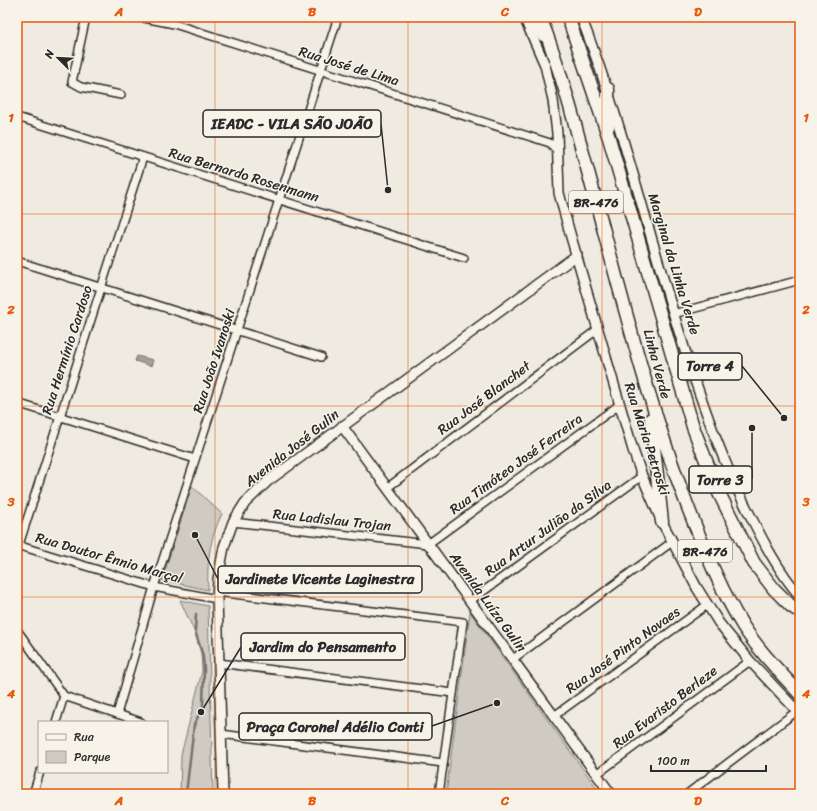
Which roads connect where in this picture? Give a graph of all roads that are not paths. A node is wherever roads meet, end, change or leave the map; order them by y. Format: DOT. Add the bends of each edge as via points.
graph roads {
  1 [pos="86,17"];
  2 [pos="139,17"];
  3 [pos="338,17"];
  4 [pos="524,17"];
  5 [pos="528,17"];
  6 [pos="540,17"];
  7 [pos="568,17"];
  8 [pos="581,17"];
  9 [pos="174,21"];
  10 [pos="551,45"];
  11 [pos="321,71"];
  12 [pos="608,89"];
  13 [pos="121,95"];
  14 [pos="17,117"];
  15 [pos="558,133"];
  16 [pos="609,138"];
  17 [pos="550,143"];
  18 [pos="557,152"];
  19 [pos="143,157"];
  20 [pos="279,200"];
  21 [pos="577,255"];
  22 [pos="464,258"];
  23 [pos="17,261"];
  24 [pos="800,280"];
  25 [pos="101,288"];
  26 [pos="673,314"];
  27 [pos="598,328"];
  28 [pos="237,330"];
  29 [pos="321,357"];
  30 [pos="648,388"];
  31 [pos="17,403"];
  32 [pos="620,405"];
  33 [pos="60,416"];
  34 [pos="342,426"];
  35 [pos="196,459"];
  36 [pos="642,476"];
  37 [pos="387,488"];
  38 [pos="233,522"];
  39 [pos="662,522"];
  40 [pos="672,542"];
  41 [pos="428,544"];
  42 [pos="18,547"];
  43 [pos="154,587"];
  44 [pos="217,596"];
  45 [pos="800,596"];
  46 [pos="470,602"];
  47 [pos="707,605"];
  48 [pos="800,612"];
  49 [pos="17,630"];
  50 [pos="513,659"];
  51 [pos="750,661"];
  52 [pos="219,663"];
  53 [pos="453,693"];
  54 [pos="800,694"];
  55 [pos="64,696"];
  56 [pos="799,713"];
  57 [pos="117,714"];
  58 [pos="554,716"];
  59 [pos="56,721"];
  60 [pos="138,721"];
  61 [pos="221,734"];
  62 [pos="443,763"];
  63 [pos="40,773"];
  64 [pos="597,774"];
  65 [pos="33,794"];
  66 [pos="223,794"];
  67 [pos="439,794"];
  68 [pos="611,794"];
  69 [pos="687,794"];
  1 -- 13 [label="street" via="72,82 81,87"];
  2 -- 9 [label="street, Rua José de Lima"];
  3 -- 11 [label="street, Rua João Ivanoski"];
  4 -- 15 [label="main road" via="544,65"];
  5 -- 10 [label="highway"];
  6 -- 10 [label="highway, Linha Verde / BR-476"];
  7 -- 16 [label="highway, Linha Verde / BR-476"];
  8 -- 12 [label="main road, Marginal da Linha Verde"];
  9 -- 11 [label="street, Rua José de Lima"];
  10 -- 30 [label="highway, Linha Verde / BR-476"];
  11 -- 17 [label="street, Rua José de Lima"];
  11 -- 20 [label="street, Rua João Ivanoski"];
  12 -- 16 [label="highway"];
  12 -- 26 [label="main road, Marginal da Linha Verde"];
  14 -- 19 [label="street, Rua Bernardo Rosenmann"];
  15 -- 17 [label="street"];
  15 -- 18 [label="main road, Rua Maria Petroski"];
  16 -- 48 [label="highway, Linha Verde / BR-476" via="690,420 717,489 754,564 791,606"];
  17 -- 18 [label="street"];
  18 -- 21 [label="main road, Rua Maria Petroski" via="559,193"];
  19 -- 20 [label="street, Rua Bernardo Rosenmann"];
  19 -- 25 [label="street, Rua Hermínio Cardoso"];
  20 -- 22 [label="street, Rua Bernardo Rosenmann"];
  20 -- 28 [label="street, Rua João Ivanoski"];
  21 -- 27 [label="main road, Rua Maria Petroski"];
  21 -- 34 [label="main road, Avenida José Gulin"];
  23 -- 25 [label="street"];
  24 -- 26 [label="street"];
  25 -- 28 [label="street"];
  25 -- 33 [label="street, Rua Hermínio Cardoso"];
  26 -- 45 [label="main road, Marginal da Linha Verde" via="706,412 736,488 764,542 790,585"];
  27 -- 32 [label="main road, Rua Maria Petroski"];
  27 -- 37 [label="street, Rua José Blanchet"];
  28 -- 29 [label="street"];
  28 -- 35 [label="street, Rua João Ivanoski"];
  30 -- 39 [label="highway"];
  30 -- 54 [label="highway, Linha Verde / BR-476" via="663,440 715,576 744,627 766,658"];
  31 -- 33 [label="street"];
  32 -- 36 [label="main road, Rua Maria Petroski"];
  32 -- 41 [label="street, Rua Timóteo José Ferreira"];
  33 -- 35 [label="street"];
  33 -- 42 [label="street, Rua Hermínio Cardoso"];
  34 -- 37 [label="main road, Avenida Luíza Gulin"];
  34 -- 38 [label="main road, Avenida José Gulin" via="260,488 245,503"];
  35 -- 43 [label="street, Rua João Ivanoski"];
  36 -- 39 [label="main road, Rua Maria Petroski"];
  36 -- 46 [label="street, Rua Artur Julião da Silva"];
  37 -- 41 [label="main road, Avenida Luíza Gulin"];
  38 -- 41 [label="street, Rua Ladislau Trojan"];
  38 -- 44 [label="main road, Avenida José Gulin" via="221,561"];
  39 -- 40 [label="main road, Rua Maria Petroski"];
  40 -- 47 [label="main road, Rua Maria Petroski"];
  40 -- 50 [label="street"];
  41 -- 46 [label="main road, Avenida Luíza Gulin"];
  42 -- 43 [label="street, Rua Doutor Ênnio Marçal"];
  43 -- 44 [label="street, Rua Doutor Ênnio Marçal"];
  43 -- 57 [label="street, Rua João Ivanoski"];
  44 -- 52 [label="main road, Avenida José Gulin"];
  44 -- 53 [label="street, Rua Doutor Ênnio Marçal" via="462,622"];
  46 -- 50 [label="main road, Avenida Luíza Gulin"];
  47 -- 51 [label="main road, Rua Maria Petroski"];
  47 -- 58 [label="street, Rua José Pinto Novaes"];
  49 -- 55 [label="street"];
  50 -- 58 [label="main road, Avenida Luíza Gulin"];
  51 -- 56 [label="main road, Rua Maria Petroski"];
  51 -- 64 [label="street, Rua Evaristo Berleze"];
  52 -- 53 [label="street"];
  52 -- 61 [label="main road, Avenida José Gulin"];
  53 -- 62 [label="street"];
  55 -- 57 [label="street"];
  55 -- 59 [label="street"];
  56 -- 69 [label="street"];
  57 -- 60 [label="street"];
  58 -- 64 [label="main road, Avenida Luíza Gulin"];
  61 -- 62 [label="street"];
  61 -- 66 [label="main road, Avenida José Gulin"];
  62 -- 67 [label="street"];
  63 -- 65 [label="street"];
  64 -- 68 [label="main road, Avenida Luíza Gulin"];
}
